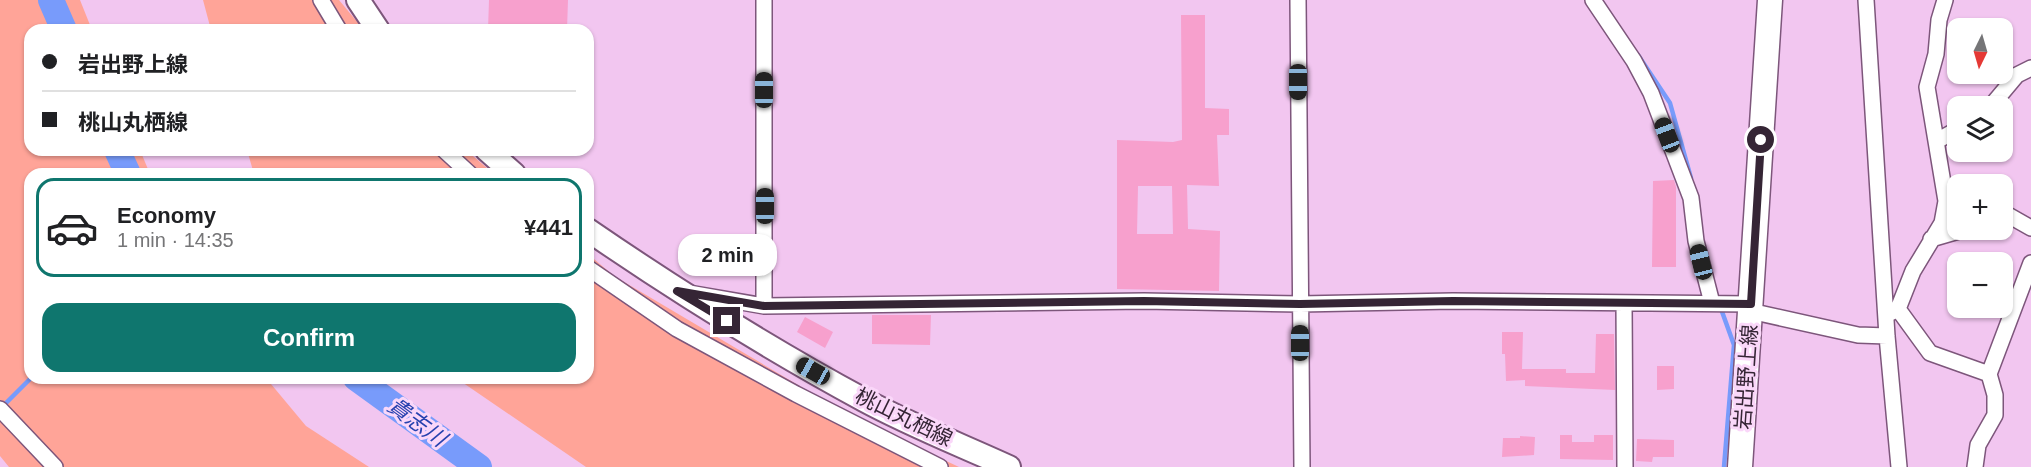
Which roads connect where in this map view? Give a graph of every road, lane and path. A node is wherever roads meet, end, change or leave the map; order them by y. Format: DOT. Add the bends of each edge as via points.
graph roads {
  1 [pos="321,0"];
  2 [pos="358,0"];
  3 [pos="764,0"];
  4 [pos="1298,0"];
  5 [pos="1593,0"];
  6 [pos="1770,0"];
  7 [pos="1866,0"];
  8 [pos="1945,0"];
  9 [pos="335,24"];
  10 [pos="374,24"];
  11 [pos="2031,68"];
  12 [pos="1999,96"];
  13 [pos="1947,135"];
  14 [pos="1937,141"];
  15 [pos="450,156"];
  16 [pos="494,156"];
  17 [pos="464,168"];
  18 [pos="507,168"];
  19 [pos="2013,218"];
  20 [pos="2031,228"];
  21 [pos="594,234"];
  22 [pos="1947,234"];
  23 [pos="1931,239"];
  24 [pos="2031,263"];
  25 [pos="594,272"];
  26 [pos="677,291"];
  27 [pos="1624,303"];
  28 [pos="1712,303"];
  29 [pos="1300,304"];
  30 [pos="764,306"];
  31 [pos="1751,308"];
  32 [pos="1892,312"];
  33 [pos="1887,336"];
  34 [pos="1989,374"];
  35 [pos="0,409"];
  36 [pos="55,467"];
  37 [pos="940,467"];
  38 [pos="1009,467"];
  39 [pos="1302,467"];
  40 [pos="1625,467"];
  41 [pos="1740,467"];
  42 [pos="1899,467"];
  43 [pos="1975,467"];
  1 -- 9 [label="street"];
  2 -- 10 [label="main road"];
  3 -- 30 [label="street"];
  4 -- 29 [label="street"];
  5 -- 28 [label="street" via="1651,93 1691,198 1696,241"];
  6 -- 31 [label="main road, 岩出野上線"];
  7 -- 32 [label="street"];
  8 -- 14 [label="street" via="1928,87"];
  11 -- 12 [label="street" via="2017,75"];
  13 -- 14 [label="street"];
  14 -- 23 [label="street" via="1946,201 1942,223"];
  15 -- 17 [label="street"];
  16 -- 18 [label="main road"];
  19 -- 20 [label="street"];
  21 -- 26 [label="main road, 桃山丸栖線"];
  22 -- 23 [label="street"];
  23 -- 32 [label="street"];
  24 -- 34 [label="street"];
  25 -- 37 [label="street" via="676,329"];
  26 -- 30 [label="street"];
  26 -- 38 [label="main road, 桃山丸栖線" via="866,401"];
  27 -- 28 [label="street"];
  27 -- 29 [label="street"];
  27 -- 40 [label="street"];
  28 -- 31 [label="street"];
  29 -- 30 [label="street" via="1144,301"];
  29 -- 39 [label="street"];
  31 -- 33 [label="street" via="1858,335"];
  31 -- 41 [label="main road, 岩出野上線"];
  32 -- 33 [label="street"];
  32 -- 34 [label="street" via="1930,353"];
  33 -- 42 [label="street"];
  34 -- 43 [label="street" via="1995,415 1978,445"];
  35 -- 36 [label="street"];
}
